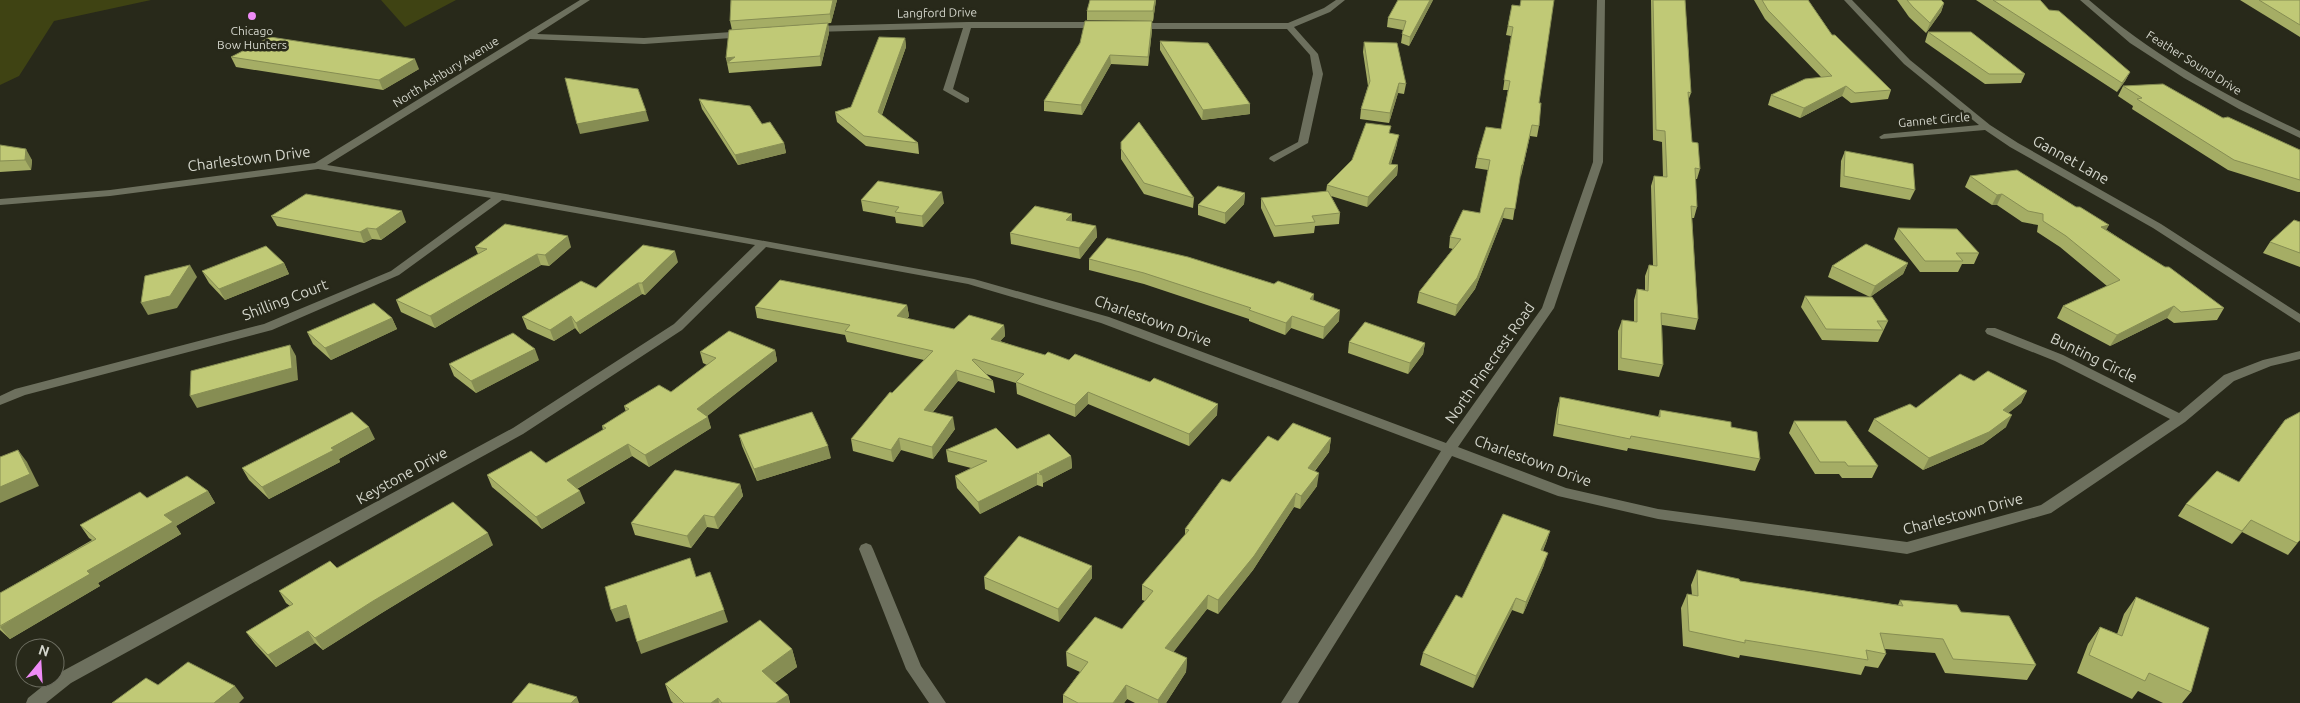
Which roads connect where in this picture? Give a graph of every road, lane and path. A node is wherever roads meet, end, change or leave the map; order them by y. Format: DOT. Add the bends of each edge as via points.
graph roads {
  1 [pos="586,0"];
  2 [pos="1341,0"];
  3 [pos="1601,0"];
  4 [pos="1848,0"];
  5 [pos="2084,0"];
  6 [pos="968,25"];
  7 [pos="1114,26"];
  8 [pos="1124,26"];
  9 [pos="1289,26"];
  10 [pos="802,30"];
  11 [pos="753,34"];
  12 [pos="528,36"];
  13 [pos="966,100"];
  14 [pos="1986,127"];
  15 [pos="2300,135"];
  16 [pos="1884,137"];
  17 [pos="1274,159"];
  18 [pos="318,166"];
  19 [pos="500,196"];
  20 [pos="0,202"];
  21 [pos="762,244"];
  22 [pos="2300,319"];
  23 [pos="1991,331"];
  24 [pos="2300,355"];
  25 [pos="0,401"];
  26 [pos="2180,419"];
  27 [pos="1450,448"];
  28 [pos="866,549"];
  29 [pos="34,703"];
  30 [pos="938,703"];
  31 [pos="1289,703"];
  1 -- 12 [label="street, North Ashbury Avenue"];
  2 -- 9 [label="street" via="1327,10"];
  3 -- 27 [label="street, North Pinecrest Road" via="1598,162 1548,308"];
  4 -- 14 [label="street, Gannet Lane" via="1907,62"];
  5 -- 15 [label="street, Feather Sound Drive" via="2153,56 2230,102"];
  6 -- 7 [label="street, Langford Drive"];
  6 -- 10 [label="street, Langford Drive"];
  6 -- 13 [label="street" via="948,90"];
  8 -- 9 [label="street"];
  9 -- 17 [label="street" via="1314,54 1318,74 1303,143"];
  11 -- 12 [label="street" via="644,41"];
  12 -- 18 [label="street, North Ashbury Avenue"];
  14 -- 16 [label="street, Gannet Circle"];
  14 -- 22 [label="street, Gannet Lane" via="2157,226"];
  18 -- 19 [label="street, Charlestown Drive"];
  18 -- 20 [label="street, Charlestown Drive" via="110,193"];
  19 -- 21 [label="street, Charlestown Drive"];
  19 -- 25 [label="street, Shilling Court" via="395,273 268,327 20,392"];
  21 -- 27 [label="street, Charlestown Drive" via="970,281 1019,294 1105,320"];
  21 -- 29 [label="street, Keystone Drive" via="678,328 518,431 65,678"];
  23 -- 26 [label="street, Bunting Circle" via="2059,358"];
  24 -- 26 [label="street, Charlestown Drive" via="2267,363 2229,378"];
  26 -- 27 [label="street, Charlestown Drive" via="2046,508 1907,548 1658,514 1601,502 1563,492"];
  27 -- 31 [label="street, North Pinecrest Road"];
  28 -- 30 [label="street" via="914,668"];
}
